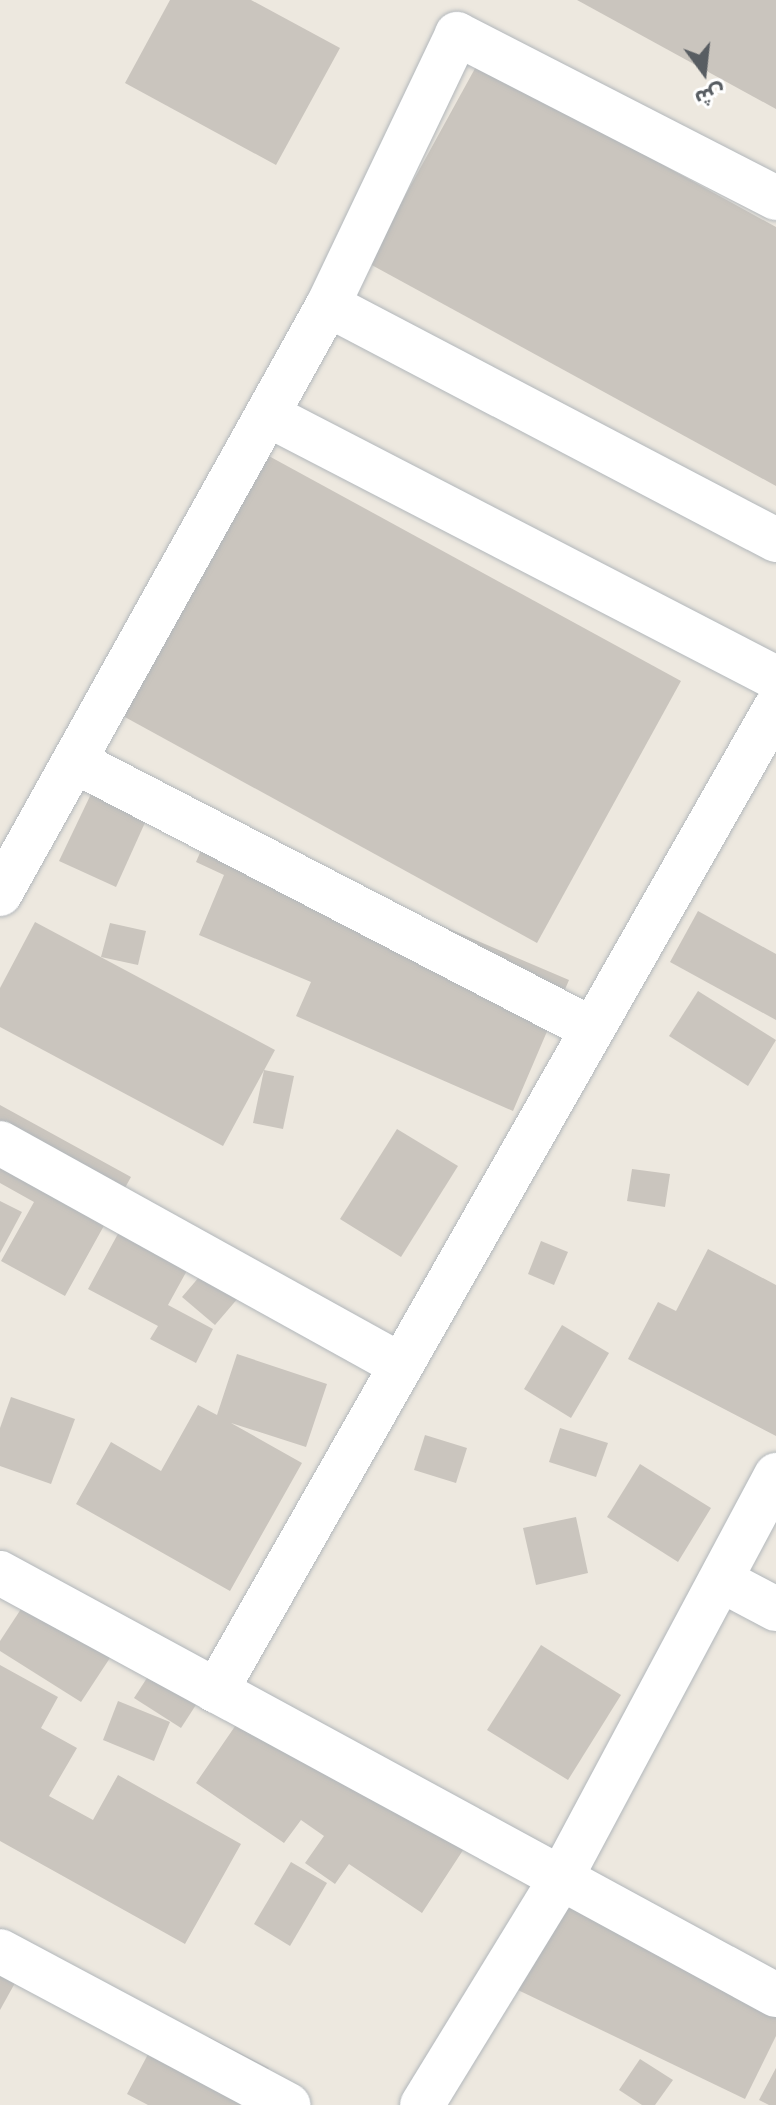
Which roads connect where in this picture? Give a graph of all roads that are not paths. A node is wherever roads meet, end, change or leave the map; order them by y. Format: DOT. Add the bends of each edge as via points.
graph roads {
  1 [pos="776,198"];
  2 [pos="328,305"];
  3 [pos="268,415"];
  4 [pos="776,540"];
  5 [pos="776,678"];
  6 [pos="776,707"];
  7 [pos="76,762"];
  8 [pos="0,894"];
  9 [pos="590,1028"];
  10 [pos="0,1143"];
  11 [pos="400,1365"];
  12 [pos="776,1475"];
  13 [pos="0,1573"];
  14 [pos="721,1580"];
  15 [pos="776,1609"];
  16 [pos="216,1691"];
  17 [pos="561,1878"];
  18 [pos="0,1951"];
  19 [pos="776,1995"];
  20 [pos="288,2105"];
  21 [pos="422,2105"];
  1 -- 2 [label="street" via="457,34"];
  2 -- 3 [label="street"];
  2 -- 4 [label="street"];
  3 -- 5 [label="street"];
  3 -- 7 [label="street"];
  6 -- 9 [label="street"];
  7 -- 8 [label="street"];
  7 -- 9 [label="street"];
  9 -- 11 [label="street"];
  10 -- 11 [label="street"];
  11 -- 16 [label="street"];
  12 -- 14 [label="street"];
  13 -- 16 [label="street"];
  14 -- 15 [label="street"];
  14 -- 17 [label="street"];
  16 -- 17 [label="street"];
  17 -- 19 [label="street"];
  17 -- 21 [label="street"];
  18 -- 20 [label="street"];
}
